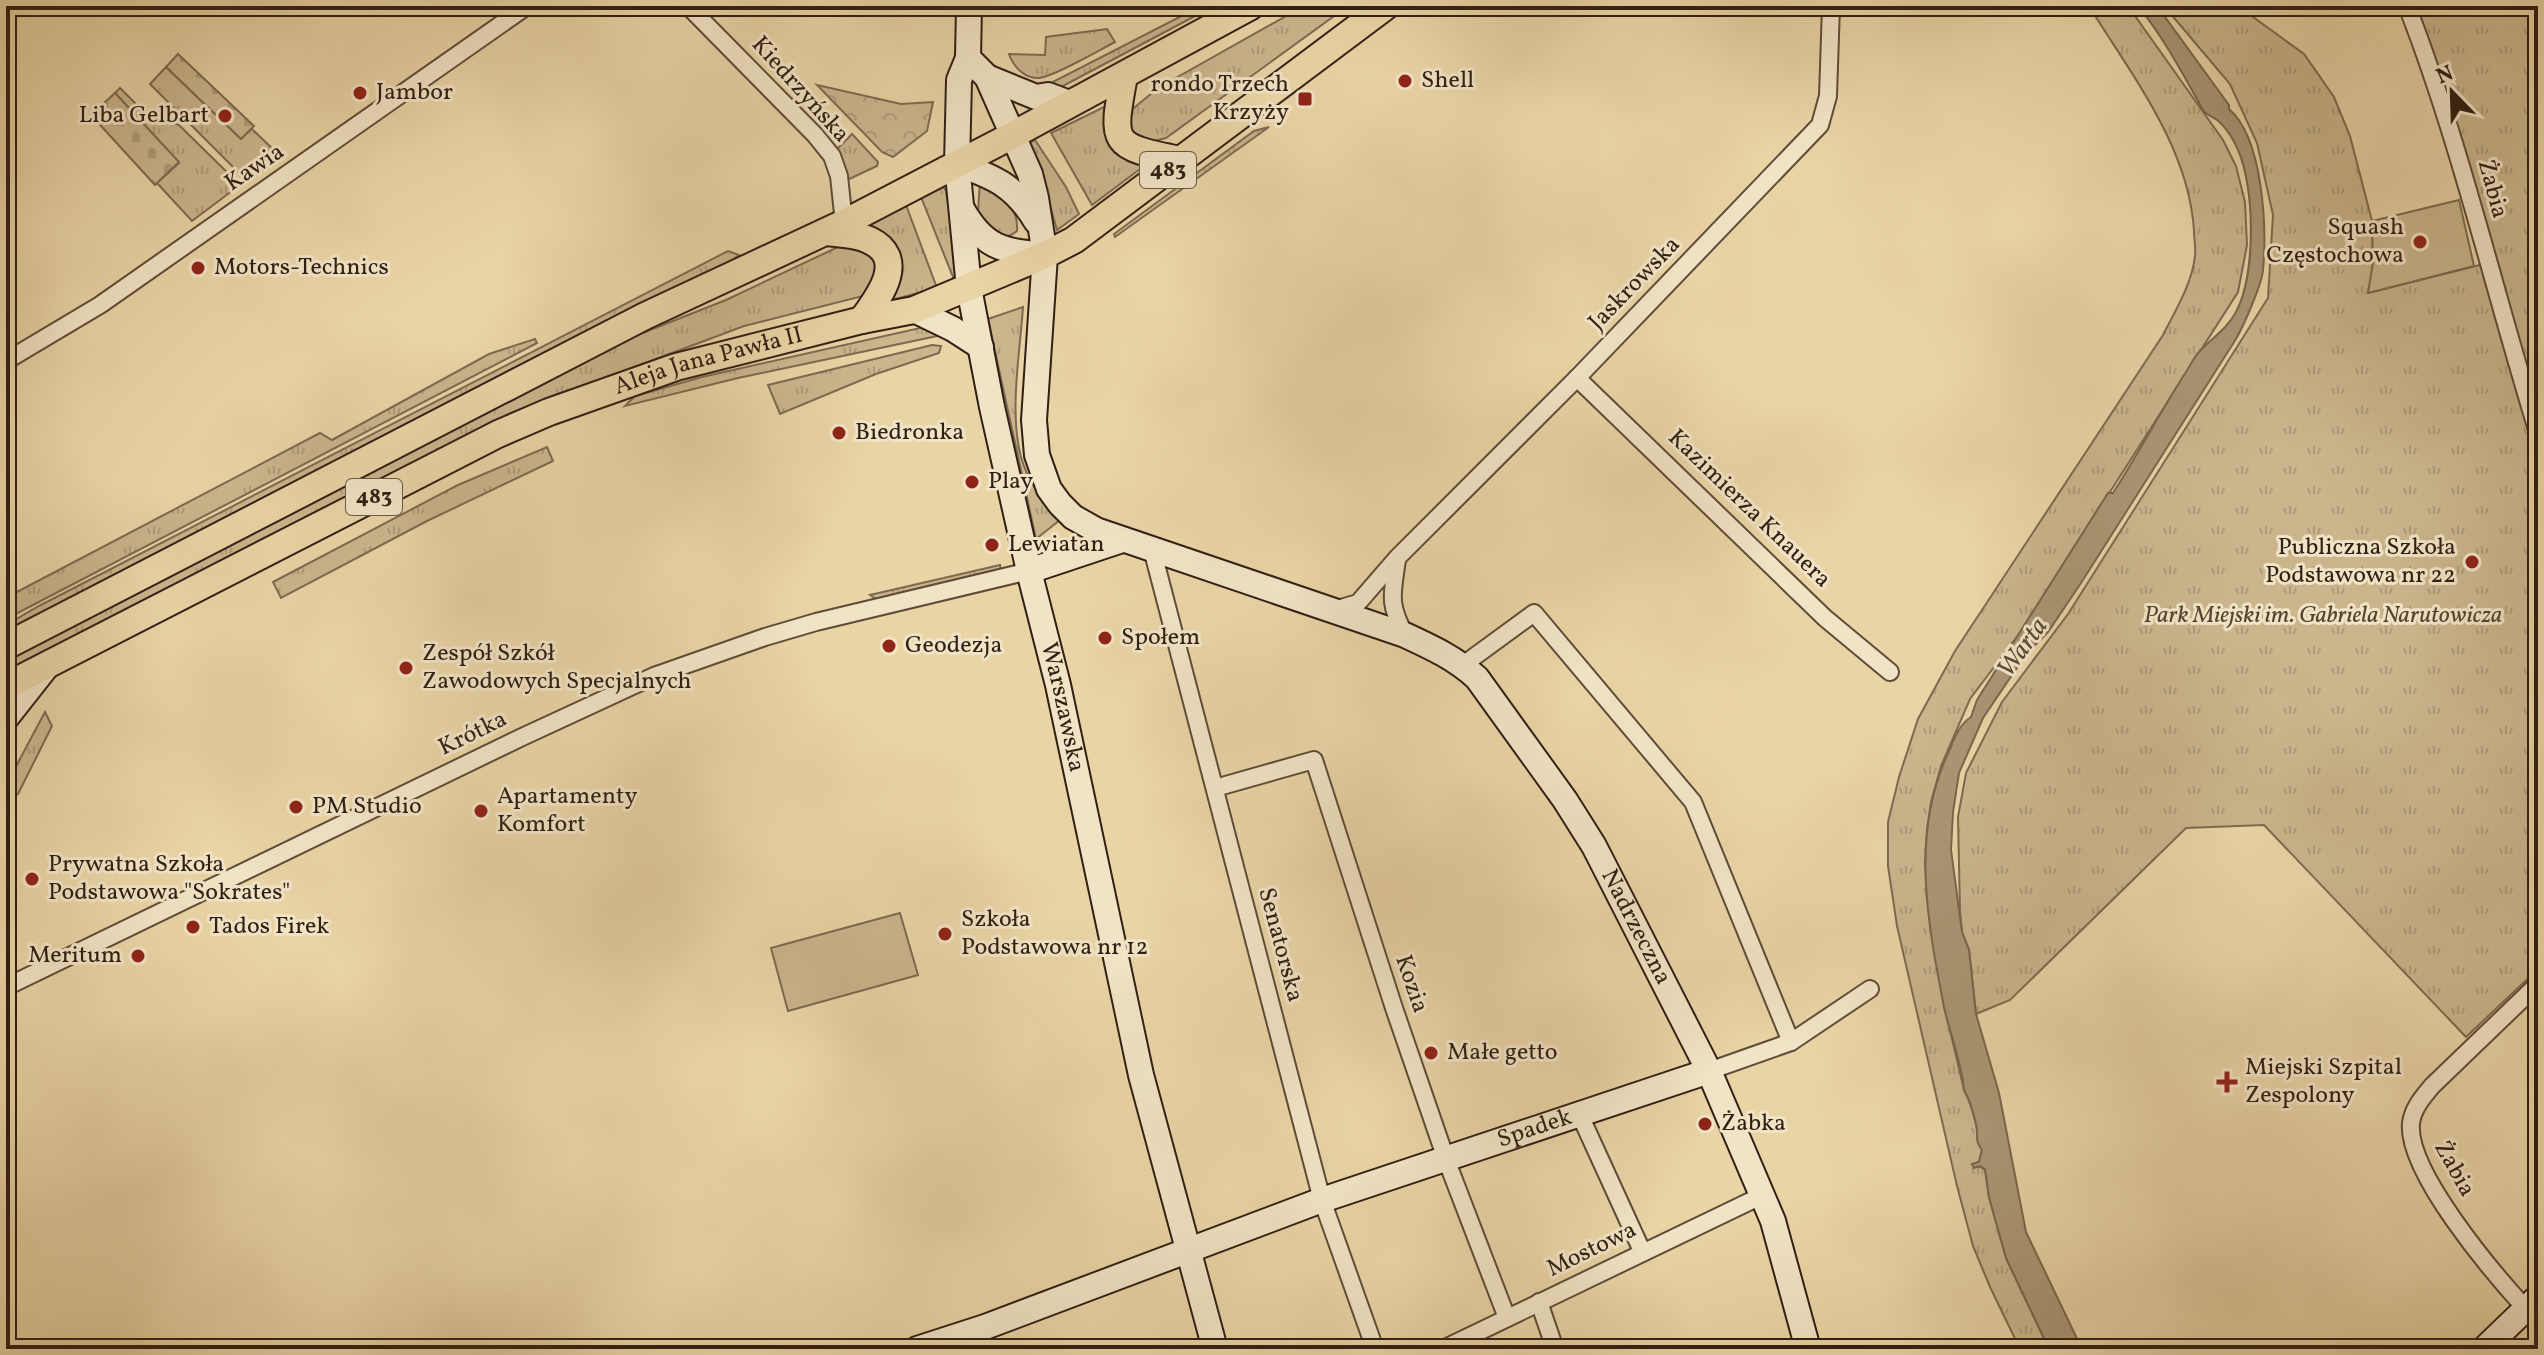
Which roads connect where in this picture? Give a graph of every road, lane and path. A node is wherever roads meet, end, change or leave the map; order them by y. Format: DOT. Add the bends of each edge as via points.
graph roads {
  1 [pos="527,6"];
  2 [pos="688,6"];
  3 [pos="969,6"];
  4 [pos="1251,6"];
  5 [pos="1386,6"];
  6 [pos="1831,6"];
  7 [pos="2407,6"];
  8 [pos="968,58"];
  9 [pos="1124,76"];
  10 [pos="987,77"];
  11 [pos="1069,103"];
  12 [pos="1013,135"];
  13 [pos="1180,160"];
  14 [pos="957,164"];
  15 [pos="962,208"];
  16 [pos="835,227"];
  17 [pos="1043,242"];
  18 [pos="969,288"];
  19 [pos="914,310"];
  20 [pos="862,320"];
  21 [pos="981,347"];
  22 [pos="6,361"];
  23 [pos="1577,378"];
  24 [pos="2538,433"];
  25 [pos="1122,540"];
  26 [pos="1152,549"];
  27 [pos="1074,556"];
  28 [pos="1397,558"];
  29 [pos="1029,571"];
  30 [pos="1038,604"];
  31 [pos="1333,610"];
  32 [pos="1405,635"];
  33 [pos="6,646"];
  34 [pos="49,664"];
  35 [pos="1463,665"];
  36 [pos="1890,672"];
  37 [pos="6,686"];
  38 [pos="6,718"];
  39 [pos="1215,788"];
  40 [pos="2538,984"];
  41 [pos="6,987"];
  42 [pos="1870,989"];
  43 [pos="1791,1042"];
  44 [pos="1709,1071"];
  45 [pos="1579,1113"];
  46 [pos="1446,1159"];
  47 [pos="1763,1195"];
  48 [pos="1322,1200"];
  49 [pos="1187,1250"];
  50 [pos="1642,1251"];
  51 [pos="1539,1302"];
  52 [pos="2532,1303"];
  53 [pos="1507,1318"];
  54 [pos="917,1349"];
  55 [pos="1215,1349"];
  56 [pos="1375,1349"];
  57 [pos="1443,1349"];
  58 [pos="1555,1349"];
  59 [pos="1808,1349"];
  60 [pos="2484,1349"];
  1 -- 22 [label="street, Kawia" via="100,305"];
  2 -- 16 [label="street, Kiedrzyńska" via="832,156 839,176"];
  3 -- 8 [label="street, Warszawska"];
  4 -- 9 [label="main road, Aleja Jana Pawła II / 483"];
  5 -- 13 [label="main road, Aleja Jana Pawła II / 483"];
  6 -- 23 [label="street, Jaskrowska" via="1828,96 1820,125"];
  7 -- 24 [label="street, Żabia" via="2451,130"];
  8 -- 10 [label="street"];
  8 -- 14 [label="street, Warszawska" via="959,80"];
  9 -- 11 [label="main road, Aleja Jana Pawła II / 483"];
  9 -- 13 [label="main road" via="1116,119 1123,141 1139,152"];
  10 -- 11 [label="street" via="1036,97 1048,95"];
  10 -- 12 [label="street"];
  11 -- 12 [label="main road, Aleja Jana Pawła II / 483"];
  12 -- 14 [label="main road, Aleja Jana Pawła II / 483"];
  12 -- 17 [label="street" via="1030,174"];
  13 -- 17 [label="main road, Aleja Jana Pawła II / 483" via="1074,240"];
  14 -- 15 [label="street, Warszawska"];
  14 -- 16 [label="main road, Aleja Jana Pawła II / 483"];
  14 -- 17 [label="street" via="1013,190 1027,205"];
  15 -- 17 [label="street" via="973,229 994,246 1007,251"];
  15 -- 18 [label="street, Warszawska"];
  16 -- 20 [label="main road" via="875,243 886,258 889,278"];
  16 -- 33 [label="main road, Aleja Jana Pawła II / 483" via="645,316"];
  17 -- 18 [label="main road, Aleja Jana Pawła II / 483"];
  17 -- 25 [label="street, Nadrzeczna" via="1037,455 1049,489 1073,517"];
  18 -- 19 [label="main road, Aleja Jana Pawła II / 483"];
  18 -- 21 [label="street, Warszawska"];
  19 -- 20 [label="main road, Aleja Jana Pawła II / 483"];
  19 -- 21 [label="street"];
  20 -- 34 [label="main road, Aleja Jana Pawła II / 483" via="676,367 549,412"];
  21 -- 29 [label="street, Warszawska"];
  23 -- 28 [label="street, Jaskrowska"];
  23 -- 36 [label="street, Kazimierza Knauera" via="1825,618"];
  25 -- 26 [label="street, Nadrzeczna"];
  25 -- 27 [label="street"];
  26 -- 31 [label="street, Nadrzeczna"];
  26 -- 39 [label="street, Senatorska"];
  27 -- 29 [label="street"];
  27 -- 30 [label="street"];
  28 -- 31 [label="street, Jaskrowska" via="1358,603"];
  28 -- 32 [label="street" via="1391,601"];
  29 -- 30 [label="street, Warszawska"];
  29 -- 41 [label="street, Krótka" via="816,622 654,676"];
  30 -- 49 [label="street, Warszawska" via="1141,1075"];
  31 -- 32 [label="street, Nadrzeczna"];
  32 -- 35 [label="street, Nadrzeczna"];
  34 -- 37 [label="main road, Aleja Jana Pawła II / 483"];
  34 -- 38 [label="street"];
  35 -- 43 [label="street" via="1534,613 1693,802"];
  35 -- 44 [label="street, Nadrzeczna" via="1491,694 1594,846"];
  39 -- 46 [label="street, Kozia" via="1314,760"];
  39 -- 48 [label="street, Senatorska"];
  40 -- 52 [label="street, Żabia" via="2432,1086 2411,1123 2413,1145 2430,1183 2491,1269"];
  42 -- 43 [label="street, Spadek"];
  43 -- 44 [label="street, Spadek"];
  44 -- 45 [label="street, Spadek"];
  44 -- 47 [label="street, Nadrzeczna"];
  45 -- 46 [label="street, Spadek"];
  45 -- 50 [label="street"];
  46 -- 48 [label="street, Spadek"];
  46 -- 53 [label="street, Kozia"];
  47 -- 50 [label="street, Mostowa"];
  47 -- 59 [label="street, Nadrzeczna"];
  48 -- 49 [label="street, Spadek"];
  48 -- 56 [label="street, Senatorska"];
  49 -- 54 [label="street, Spadek"];
  49 -- 55 [label="street, Warszawska"];
  50 -- 51 [label="street, Mostowa"];
  51 -- 53 [label="street, Mostowa"];
  51 -- 58 [label="street"];
  52 -- 60 [label="street"];
  53 -- 57 [label="street, Mostowa"];
}
